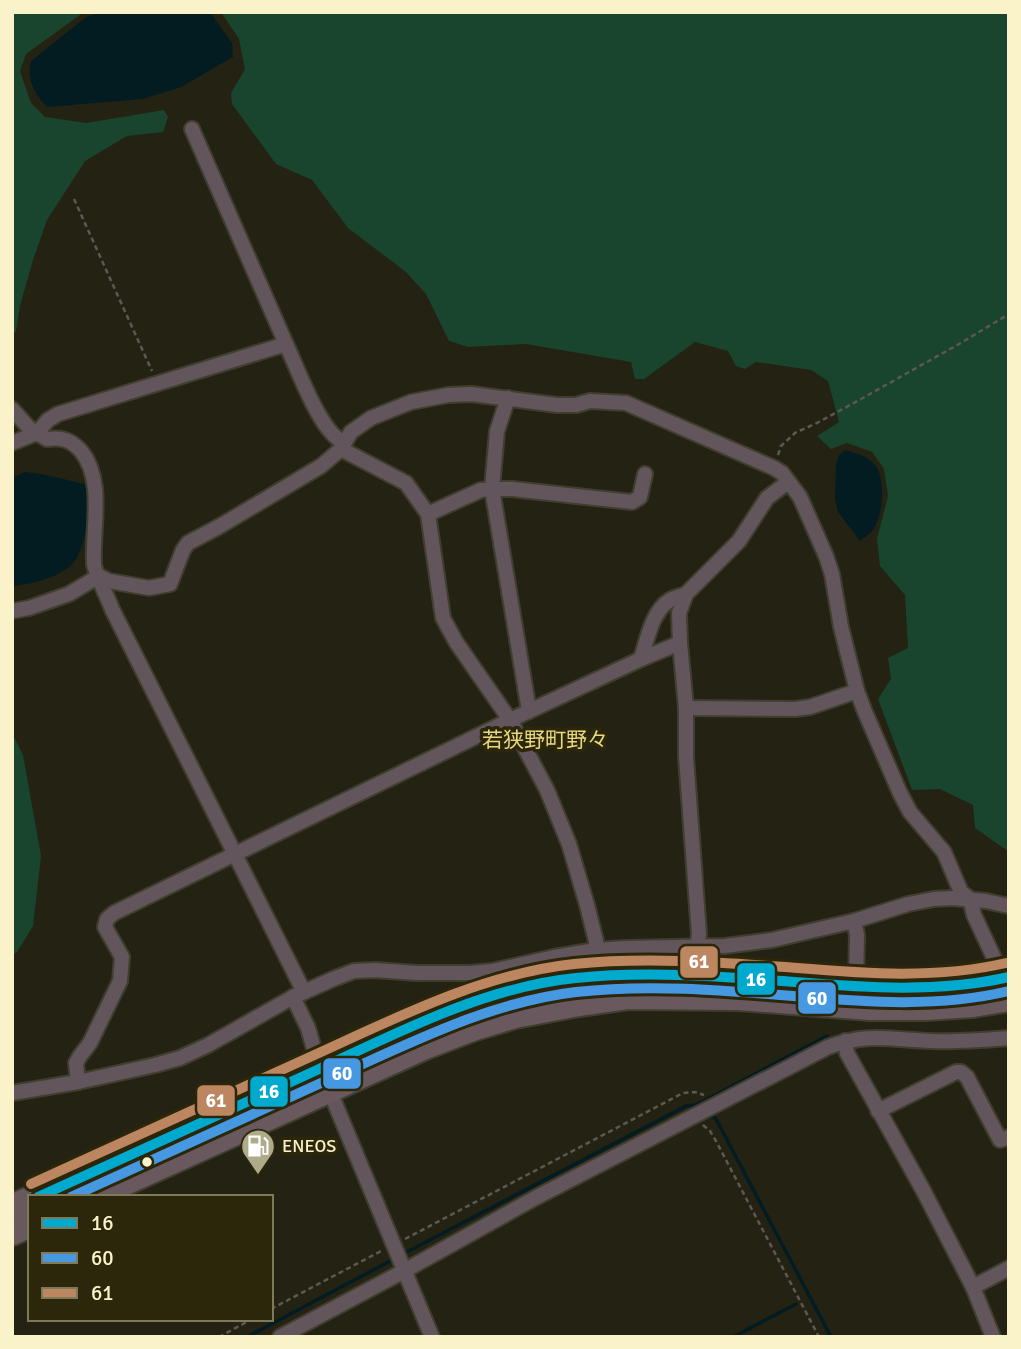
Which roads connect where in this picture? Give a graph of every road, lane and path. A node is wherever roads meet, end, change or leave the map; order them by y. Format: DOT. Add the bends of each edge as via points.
graph roads {
  1 [pos="192,129"];
  2 [pos="74,199"];
  3 [pos="1009,314"];
  4 [pos="286,344"];
  5 [pos="158,384"];
  6 [pos="508,398"];
  7 [pos="12,409"];
  8 [pos="37,433"];
  9 [pos="12,443"];
  10 [pos="343,445"];
  11 [pos="774,468"];
  12 [pos="645,474"];
  13 [pos="788,482"];
  14 [pos="492,489"];
  15 [pos="428,514"];
  16 [pos="99,576"];
  17 [pos="686,594"];
  18 [pos="12,611"];
  19 [pos="680,643"];
  20 [pos="641,659"];
  21 [pos="857,691"];
  22 [pos="686,708"];
  23 [pos="529,711"];
  24 [pos="510,720"];
  25 [pos="235,854"];
  26 [pos="970,899"];
  27 [pos="1009,906"];
  28 [pos="854,921"];
  29 [pos="697,948"];
  30 [pos="596,950"];
  31 [pos="1001,967"];
  32 [pos="856,988"];
  33 [pos="298,995"];
  34 [pos="1009,998"];
  35 [pos="1009,1038"];
  36 [pos="845,1041"];
  37 [pos="327,1077"];
  38 [pos="78,1082"];
  39 [pos="12,1093"];
  40 [pos="701,1108"];
  41 [pos="878,1111"];
  42 [pos="1009,1137"];
  43 [pos="42,1195"];
  44 [pos="96,1195"];
  45 [pos="28,1201"];
  46 [pos="12,1208"];
  47 [pos="28,1225"];
  48 [pos="12,1232"];
  49 [pos="395,1247"];
  50 [pos="403,1267"];
  51 [pos="1009,1268"];
  52 [pos="973,1287"];
  53 [pos="273,1308"];
  54 [pos="248,1321"];
  55 [pos="219,1337"];
  56 [pos="279,1337"];
  57 [pos="432,1337"];
  58 [pos="819,1337"];
  59 [pos="993,1337"];
  1 -- 4 [label="street"];
  2 -- 5 [label="path"];
  3 -- 11 [label="path" via="795,433 781,446"];
  4 -- 5 [label="street"];
  4 -- 10 [label="street" via="321,421"];
  5 -- 8 [label="street" via="58,414"];
  6 -- 10 [label="street" via="471,394 411,402 371,418 351,432"];
  6 -- 11 [label="street" via="557,405 626,403"];
  6 -- 14 [label="street" via="497,431"];
  7 -- 8 [label="street"];
  8 -- 9 [label="street"];
  8 -- 16 [label="street" via="75,444 89,461 94,478 94,568"];
  10 -- 15 [label="street" via="406,483"];
  10 -- 16 [label="street" via="321,466 188,543 170,584 149,588"];
  11 -- 13 [label="street"];
  12 -- 14 [label="street" via="640,497 632,502"];
  13 -- 17 [label="street" via="768,498 739,541"];
  13 -- 21 [label="street" via="800,497 829,565"];
  14 -- 15 [label="street"];
  14 -- 23 [label="street"];
  15 -- 24 [label="street" via="443,618"];
  16 -- 18 [label="street" via="69,594"];
  16 -- 25 [label="street"];
  17 -- 19 [label="street" via="679,613"];
  17 -- 20 [label="street" via="663,606"];
  19 -- 20 [label="street"];
  19 -- 22 [label="street"];
  20 -- 23 [label="street"];
  21 -- 22 [label="street" via="795,709"];
  21 -- 26 [label="street" via="910,812 944,852 961,892"];
  22 -- 29 [label="street"];
  23 -- 24 [label="street"];
  24 -- 25 [label="street"];
  24 -- 30 [label="street" via="569,844"];
  25 -- 33 [label="street"];
  25 -- 38 [label="street" via="107,919 105,927 122,957 120,981 76,1063"];
  26 -- 27 [label="street"];
  26 -- 28 [label="street" via="934,899"];
  26 -- 31 [label="street"];
  28 -- 29 [label="street" via="772,940"];
  28 -- 32 [label="street"];
  29 -- 30 [label="street"];
  30 -- 33 [label="street" via="492,971 354,971"];
  31 -- 32 [label="highway" via="969,985"];
  32 -- 37 [label="highway" via="706,976 640,975 547,983 468,1004 413,1026"];
  33 -- 37 [label="street"];
  33 -- 38 [label="street" via="180,1058"];
  34 -- 37 [label="highway" via="916,1007 629,996 515,1015"];
  35 -- 36 [label="street"];
  36 -- 40 [label="street"];
  36 -- 41 [label="street"];
  37 -- 43 [label="highway"];
  37 -- 44 [label="highway"];
  37 -- 49 [label="street"];
  38 -- 39 [label="street"];
  40 -- 49 [label="path" via="695,1092 683,1093"];
  40 -- 50 [label="street"];
  40 -- 58 [label="path"];
  41 -- 42 [label="street" via="961,1072 1000,1140"];
  41 -- 52 [label="street"];
  45 -- 46 [label="highway"];
  47 -- 48 [label="highway"];
  49 -- 50 [label="street"];
  49 -- 53 [label="path"];
  50 -- 56 [label="street"];
  50 -- 57 [label="street"];
  51 -- 52 [label="street"];
  52 -- 59 [label="street"];
  54 -- 55 [label="path"];
}
